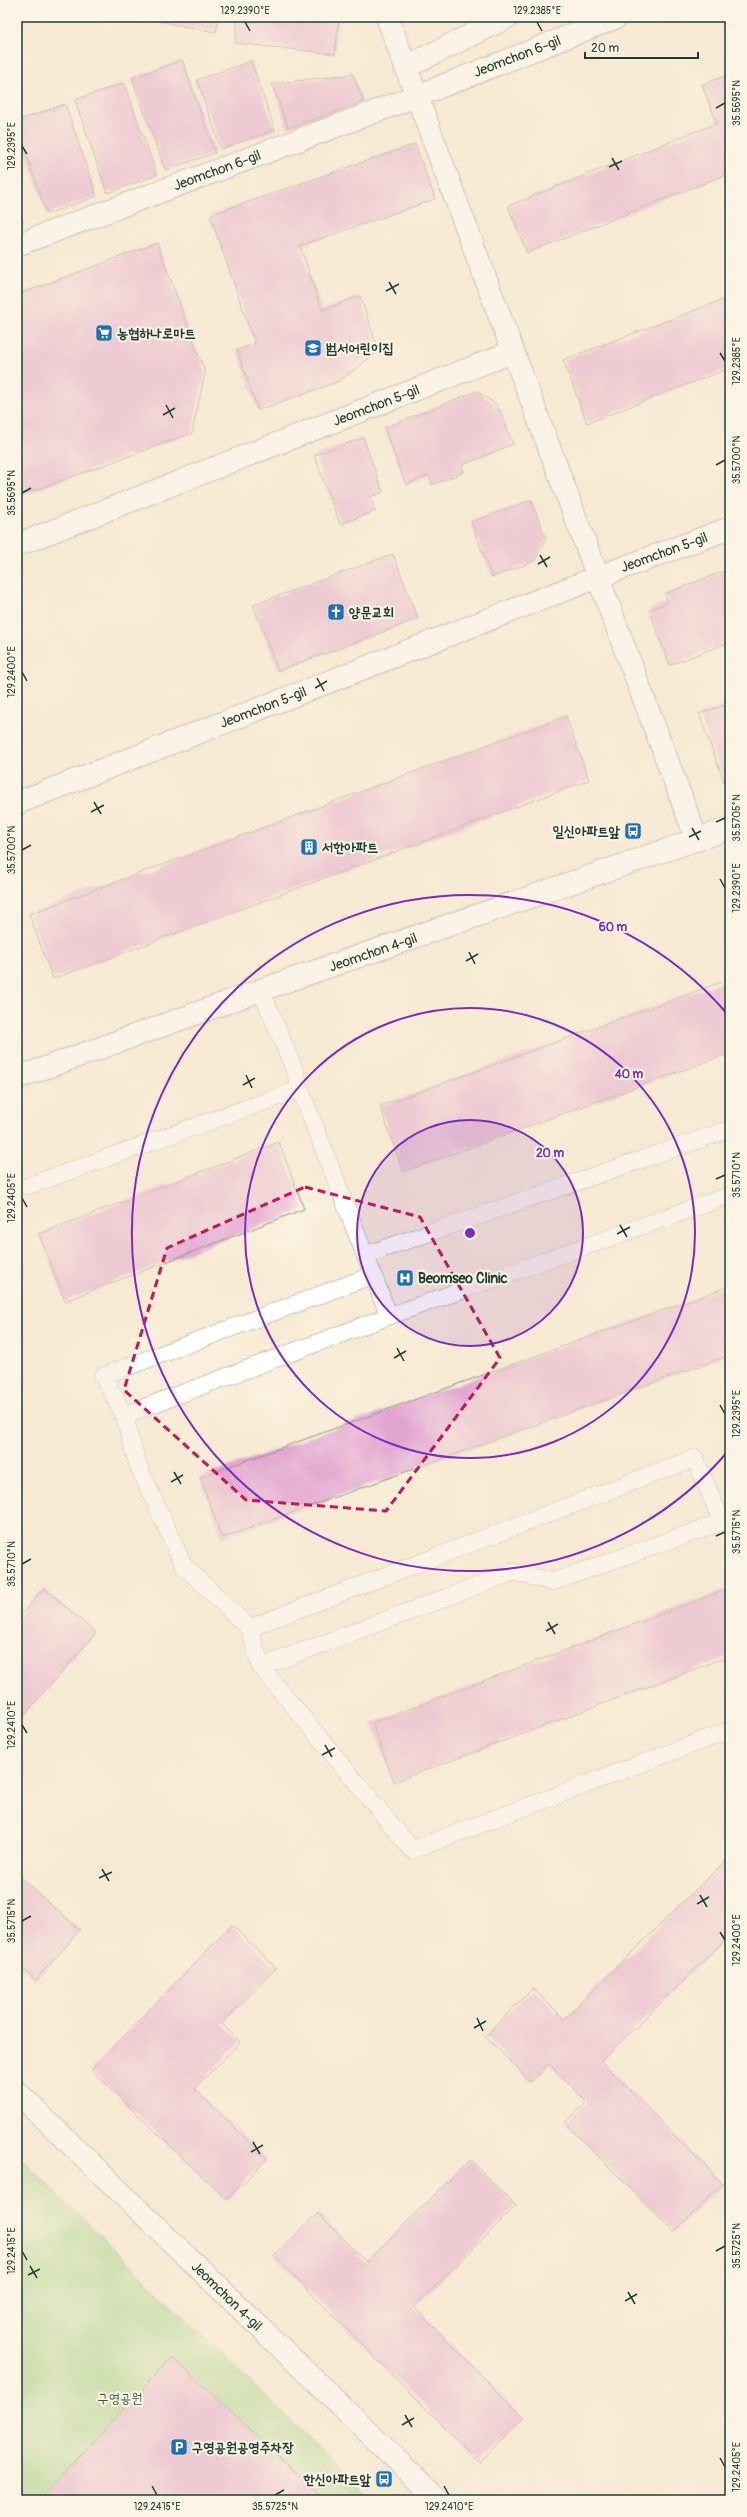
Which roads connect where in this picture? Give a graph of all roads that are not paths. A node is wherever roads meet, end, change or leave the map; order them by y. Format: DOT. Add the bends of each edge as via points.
graph roads {
  1 [pos="387,17"];
  2 [pos="508,17"];
  3 [pos="617,17"];
  4 [pos="406,67"];
  5 [pos="417,96"];
  6 [pos="17,245"];
  7 [pos="512,352"];
  8 [pos="730,528"];
  9 [pos="17,546"];
  10 [pos="598,577"];
  11 [pos="17,803"];
  12 [pos="730,828"];
  13 [pos="697,840"];
  14 [pos="261,990"];
  15 [pos="18,1075"];
  16 [pos="300,1089"];
  17 [pos="730,1129"];
  18 [pos="28,1186"];
  19 [pos="730,1195"];
  20 [pos="365,1255"];
  21 [pos="373,1275"];
  22 [pos="389,1316"];
  23 [pos="124,1415"];
  24 [pos="249,1628"];
  25 [pos="261,1667"];
  26 [pos="730,1730"];
  27 [pos="17,2092"];
  28 [pos="438,2500"];
  1 -- 4 [label="street"];
  2 -- 4 [label="street"];
  3 -- 5 [label="street, Jeomchon 6-gil"];
  4 -- 5 [label="street"];
  5 -- 6 [label="street, Jeomchon 6-gil"];
  5 -- 7 [label="street"];
  7 -- 9 [label="street, Jeomchon 5-gil"];
  7 -- 10 [label="street"];
  8 -- 10 [label="street, Jeomchon 5-gil"];
  10 -- 11 [label="street, Jeomchon 5-gil"];
  10 -- 13 [label="street"];
  12 -- 13 [label="street, Jeomchon 4-gil"];
  13 -- 14 [label="street, Jeomchon 4-gil"];
  14 -- 15 [label="street, Jeomchon 4-gil"];
  14 -- 16 [label="lane"];
  16 -- 18 [label="lane"];
  16 -- 20 [label="lane"];
  17 -- 20 [label="lane"];
  19 -- 22 [label="lane"];
  20 -- 21 [label="lane"];
  21 -- 22 [label="lane"];
  21 -- 23 [label="lane" via="103,1376"];
  22 -- 23 [label="lane"];
  23 -- 24 [label="lane" via="138,1465 184,1566"];
  24 -- 25 [label="lane"];
  24 -- 25 [label="lane" via="695,1458 722,1522 552,1582 514,1572"];
  25 -- 26 [label="lane" via="412,1850"];
  27 -- 28 [label="street, Jeomchon 4-gil"];
}
